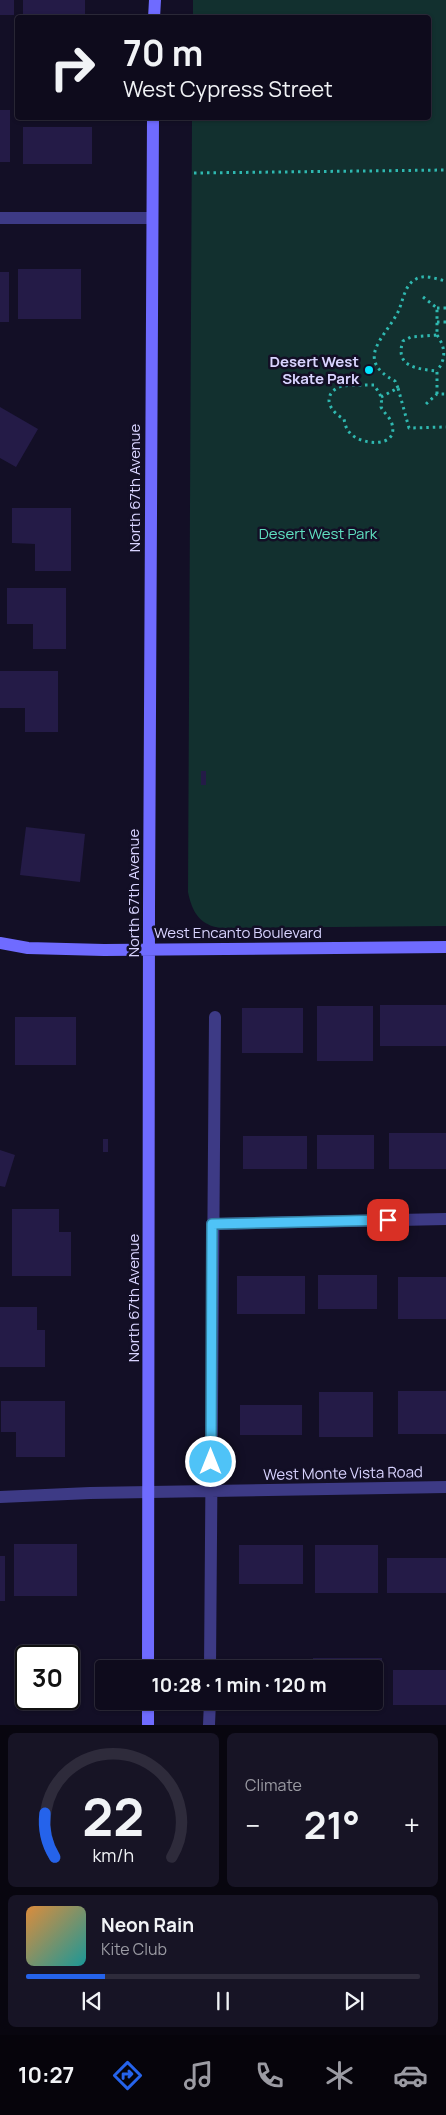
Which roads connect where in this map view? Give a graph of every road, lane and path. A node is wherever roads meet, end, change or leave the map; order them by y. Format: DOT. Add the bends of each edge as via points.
graph roads {
  1 [pos="154,0"];
  2 [pos="154,15"];
  3 [pos="153,120"];
  4 [pos="446,170"];
  5 [pos="194,173"];
  6 [pos="0,218"];
  7 [pos="152,218"];
  8 [pos="446,281"];
  9 [pos="423,297"];
  10 [pos="437,308"];
  11 [pos="446,308"];
  12 [pos="437,322"];
  13 [pos="446,322"];
  14 [pos="437,336"];
  15 [pos="445,359"];
  16 [pos="437,370"];
  17 [pos="398,388"];
  18 [pos="437,394"];
  19 [pos="446,394"];
  20 [pos="381,397"];
  21 [pos="426,404"];
  22 [pos="446,427"];
  23 [pos="0,943"];
  24 [pos="446,947"];
  25 [pos="149,949"];
  26 [pos="215,1017"];
  27 [pos="446,1219"];
  28 [pos="212,1224"];
  29 [pos="446,1487"];
  30 [pos="212,1491"];
  31 [pos="149,1492"];
  32 [pos="0,1497"];
  33 [pos="148,1660"];
  34 [pos="210,1660"];
  35 [pos="148,1710"];
  36 [pos="210,1710"];
  37 [pos="148,1725"];
  38 [pos="210,1725"];
  1 -- 2 [label="main road"];
  3 -- 7 [label="main road, North 67th Avenue"];
  4 -- 5 [label="path"];
  6 -- 7 [label="street"];
  7 -- 25 [label="main road, North 67th Avenue"];
  8 -- 17 [label="path" via="425,277 413,281 373,353 378,366"];
  9 -- 10 [label="path"];
  10 -- 11 [label="path"];
  10 -- 12 [label="path"];
  12 -- 13 [label="path"];
  12 -- 14 [label="path"];
  14 -- 15 [label="path" via="445,351"];
  14 -- 16 [label="path" via="411,337 403,341 400,355 414,367"];
  15 -- 16 [label="path"];
  16 -- 18 [label="path"];
  17 -- 20 [label="path"];
  17 -- 22 [label="path" via="409,428"];
  18 -- 19 [label="path"];
  18 -- 21 [label="path"];
  20 -- 20 [label="path" via="392,432 389,439 380,444 362,442 352,436 344,418 330,407 329,399 338,387 374,386"];
  23 -- 25 [label="main road, West Encanto Boulevard" via="28,948"];
  24 -- 25 [label="main road, West Encanto Boulevard"];
  25 -- 31 [label="main road, North 67th Avenue"];
  26 -- 28 [label="street"];
  27 -- 28 [label="street"];
  28 -- 30 [label="street"];
  29 -- 30 [label="street, West Monte Vista Road"];
  30 -- 31 [label="street, West Monte Vista Road"];
  30 -- 34 [label="street"];
  31 -- 32 [label="street, West Monte Vista Road"];
  31 -- 33 [label="main road, North 67th Avenue"];
  35 -- 37 [label="main road"];
  36 -- 38 [label="street"];
}
